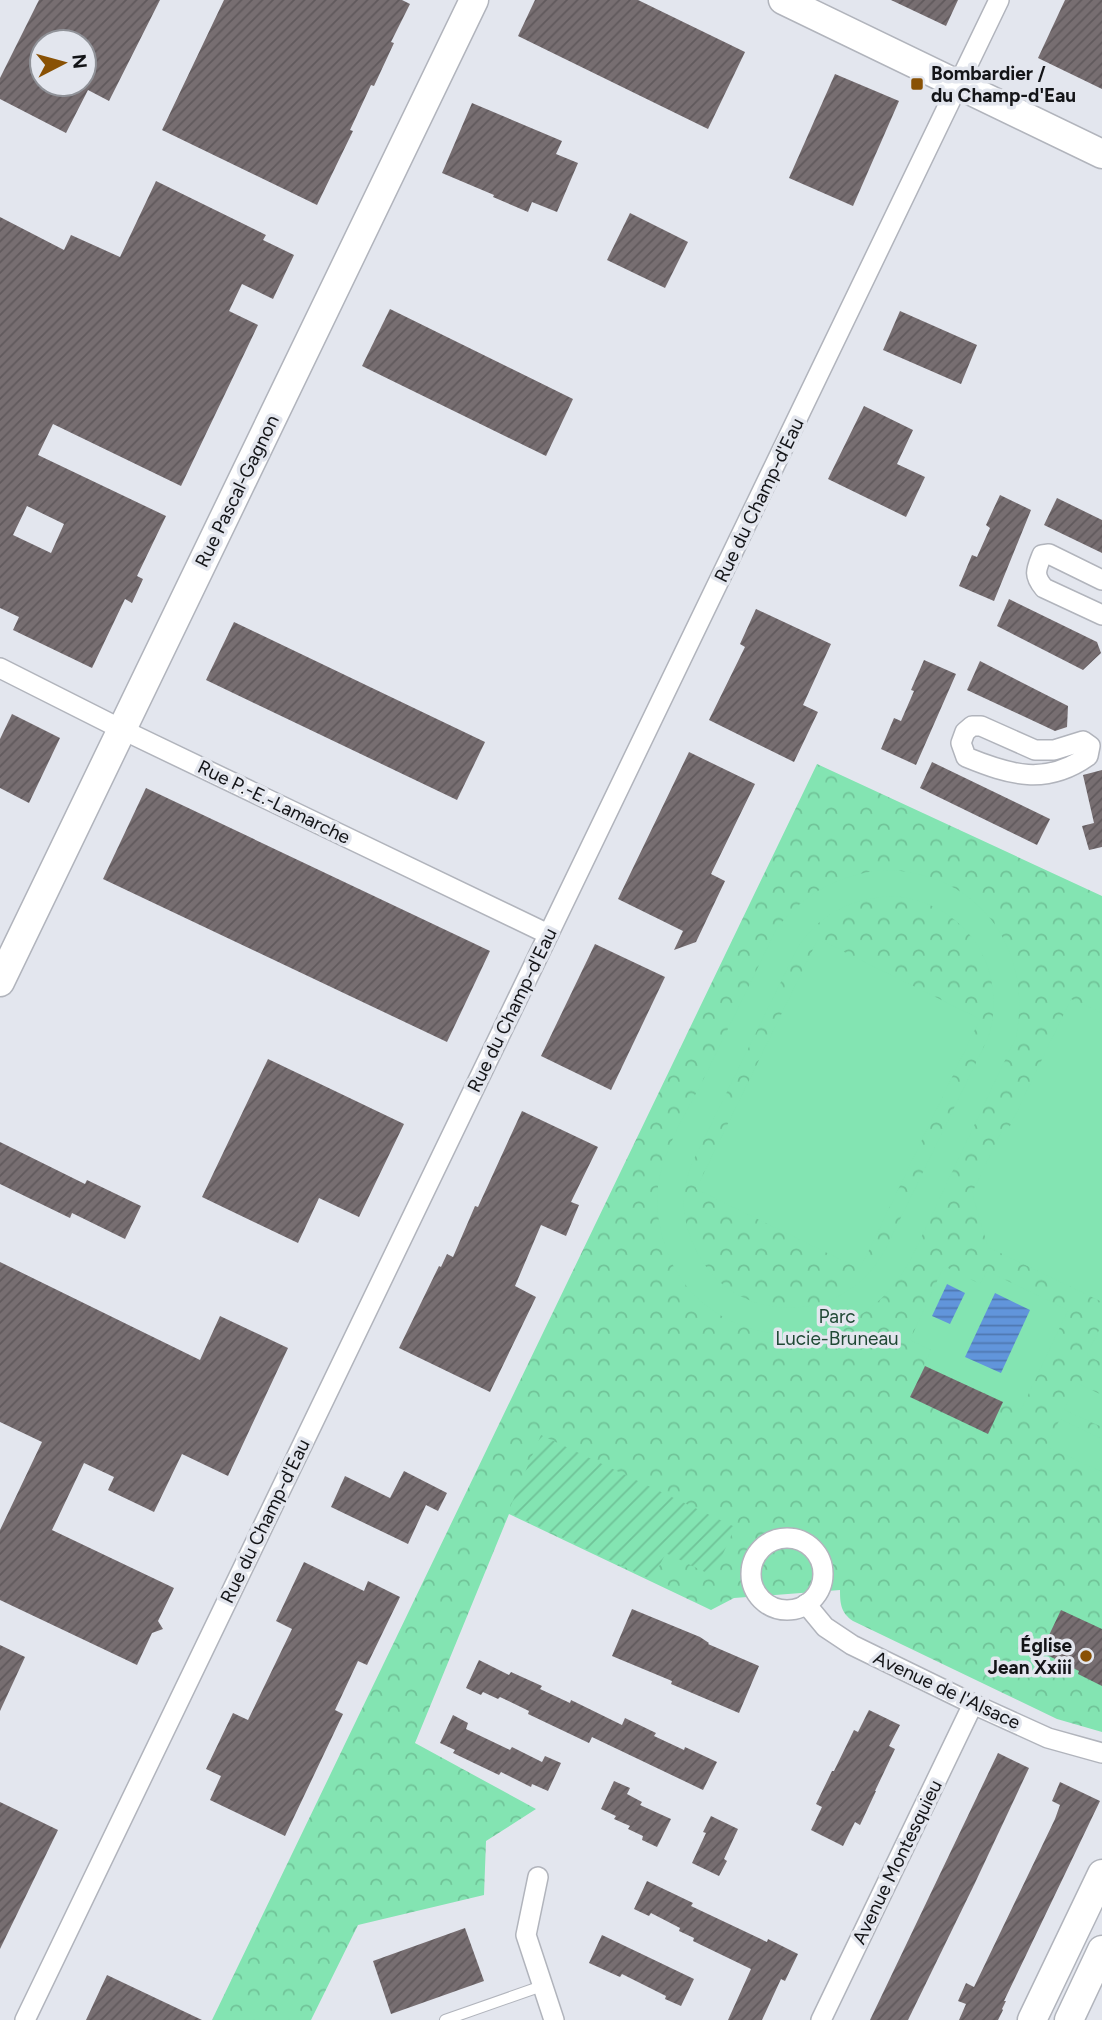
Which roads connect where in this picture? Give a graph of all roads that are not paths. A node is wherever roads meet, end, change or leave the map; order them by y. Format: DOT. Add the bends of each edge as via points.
graph roads {
  1 [pos="474,0"];
  2 [pos="783,0"];
  3 [pos="999,0"];
  4 [pos="958,84"];
  5 [pos="1102,154"];
  6 [pos="1102,580"];
  7 [pos="1102,615"];
  8 [pos="0,668"];
  9 [pos="121,729"];
  10 [pos="1096,742"];
  11 [pos="548,934"];
  12 [pos="0,982"];
  13 [pos="806,1604"];
  14 [pos="973,1704"];
  15 [pos="1102,1753"];
  16 [pos="1102,1874"];
  17 [pos="537,1877"];
  18 [pos="1102,1950"];
  19 [pos="542,1986"];
  20 [pos="24,2020"];
  21 [pos="445,2020"];
  22 [pos="554,2020"];
  23 [pos="821,2020"];
  24 [pos="1032,2020"];
  25 [pos="1069,2020"];
  1 -- 9 [label="street, Rue Pascal-Gagnon"];
  2 -- 4 [label="street"];
  3 -- 4 [label="street, Rue du Champ-d'Eau"];
  4 -- 5 [label="street"];
  4 -- 11 [label="street, Rue du Champ-d'Eau"];
  6 -- 7 [label="street" via="1049,554 1042,555 1036,570 1044,588"];
  8 -- 9 [label="street, Rue P.-E.-Lamarche"];
  9 -- 11 [label="street, Rue P.-E.-Lamarche"];
  9 -- 12 [label="street, Rue Pascal-Gagnon"];
  10 -- 10 [label="street" via="1035,750 972,726 961,743 966,757 1000,771 1041,775 1088,757"];
  11 -- 20 [label="street, Rue du Champ-d'Eau"];
  13 -- 14 [label="street, Avenue de l'Alsace" via="825,1627 852,1645"];
  14 -- 15 [label="street, Avenue de l'Alsace" via="1048,1738"];
  14 -- 23 [label="street, Avenue Montesquieu"];
  16 -- 24 [label="street"];
  17 -- 19 [label="street" via="526,1934"];
  18 -- 25 [label="street"];
  19 -- 21 [label="lane"];
  19 -- 22 [label="street"];
}
